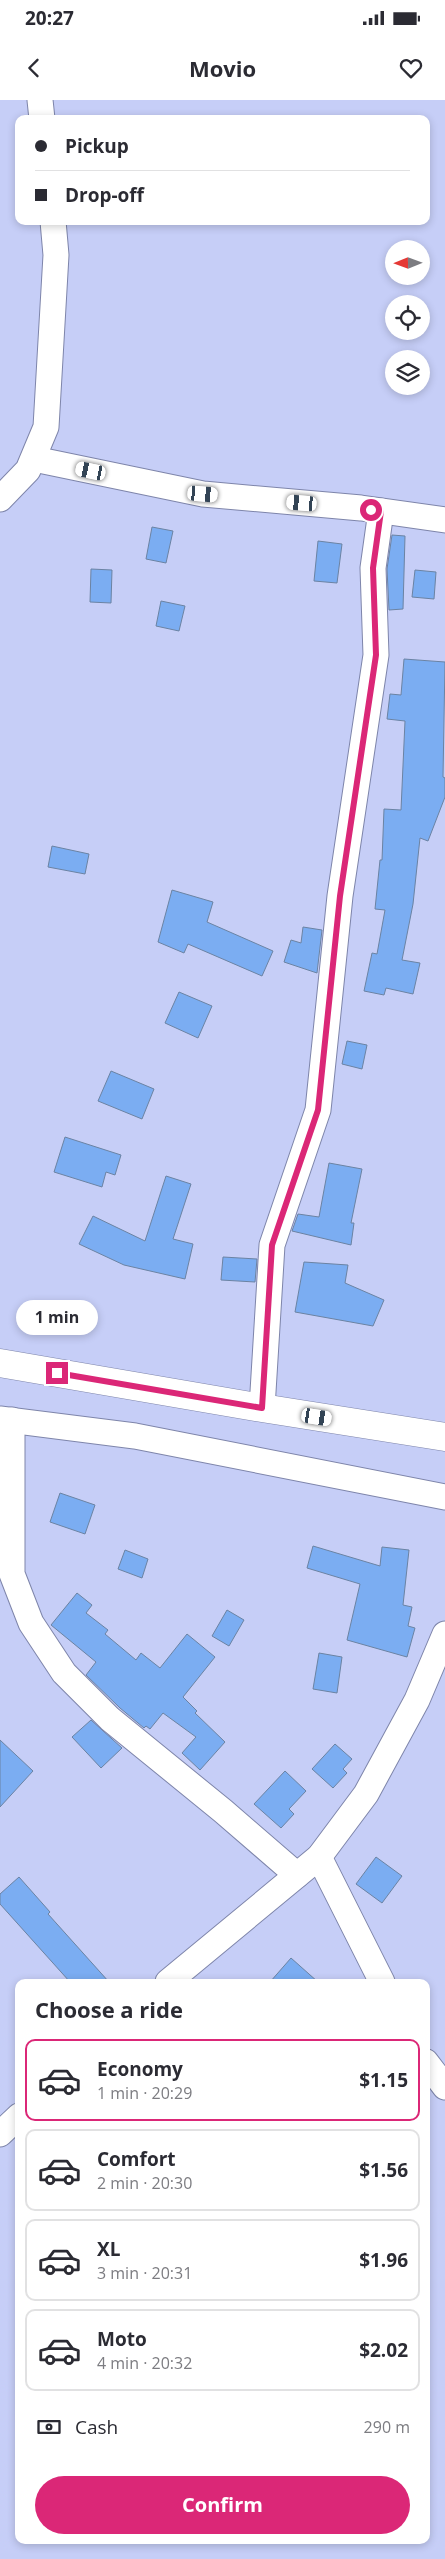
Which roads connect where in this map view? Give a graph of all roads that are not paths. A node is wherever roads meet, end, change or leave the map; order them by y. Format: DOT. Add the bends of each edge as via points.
graph roads {
  1 [pos="40,100"];
  2 [pos="42,115"];
  3 [pos="52,225"];
  4 [pos="34,459"];
  5 [pos="0,499"];
  6 [pos="381,511"];
  7 [pos="445,520"];
  8 [pos="0,1363"];
  9 [pos="262,1408"];
  10 [pos="6,1420"];
  11 [pos="445,1437"];
  12 [pos="445,1497"];
  13 [pos="445,1634"];
  14 [pos="319,1857"];
  15 [pos="296,1875"];
  16 [pos="172,1979"];
  17 [pos="380,1979"];
  18 [pos="430,2067"];
  19 [pos="445,2087"];
  20 [pos="15,2120"];
  21 [pos="0,2134"];
  1 -- 2 [label="street"];
  3 -- 4 [label="street" via="56,255 46,427"];
  4 -- 5 [label="street" via="28,470"];
  4 -- 6 [label="street" via="203,494"];
  6 -- 7 [label="street"];
  6 -- 9 [label="street" via="373,568 376,655 340,896 318,1110 272,1245"];
  8 -- 9 [label="highway"];
  9 -- 11 [label="highway"];
  10 -- 12 [label="street" via="134,1436"];
  10 -- 15 [label="street" via="12,1574 31,1623 64,1673 110,1719"];
  13 -- 14 [label="street" via="417,1700 366,1794"];
  14 -- 15 [label="street"];
  14 -- 17 [label="street"];
  15 -- 16 [label="street"];
  18 -- 19 [label="street"];
  20 -- 21 [label="street"];
}
